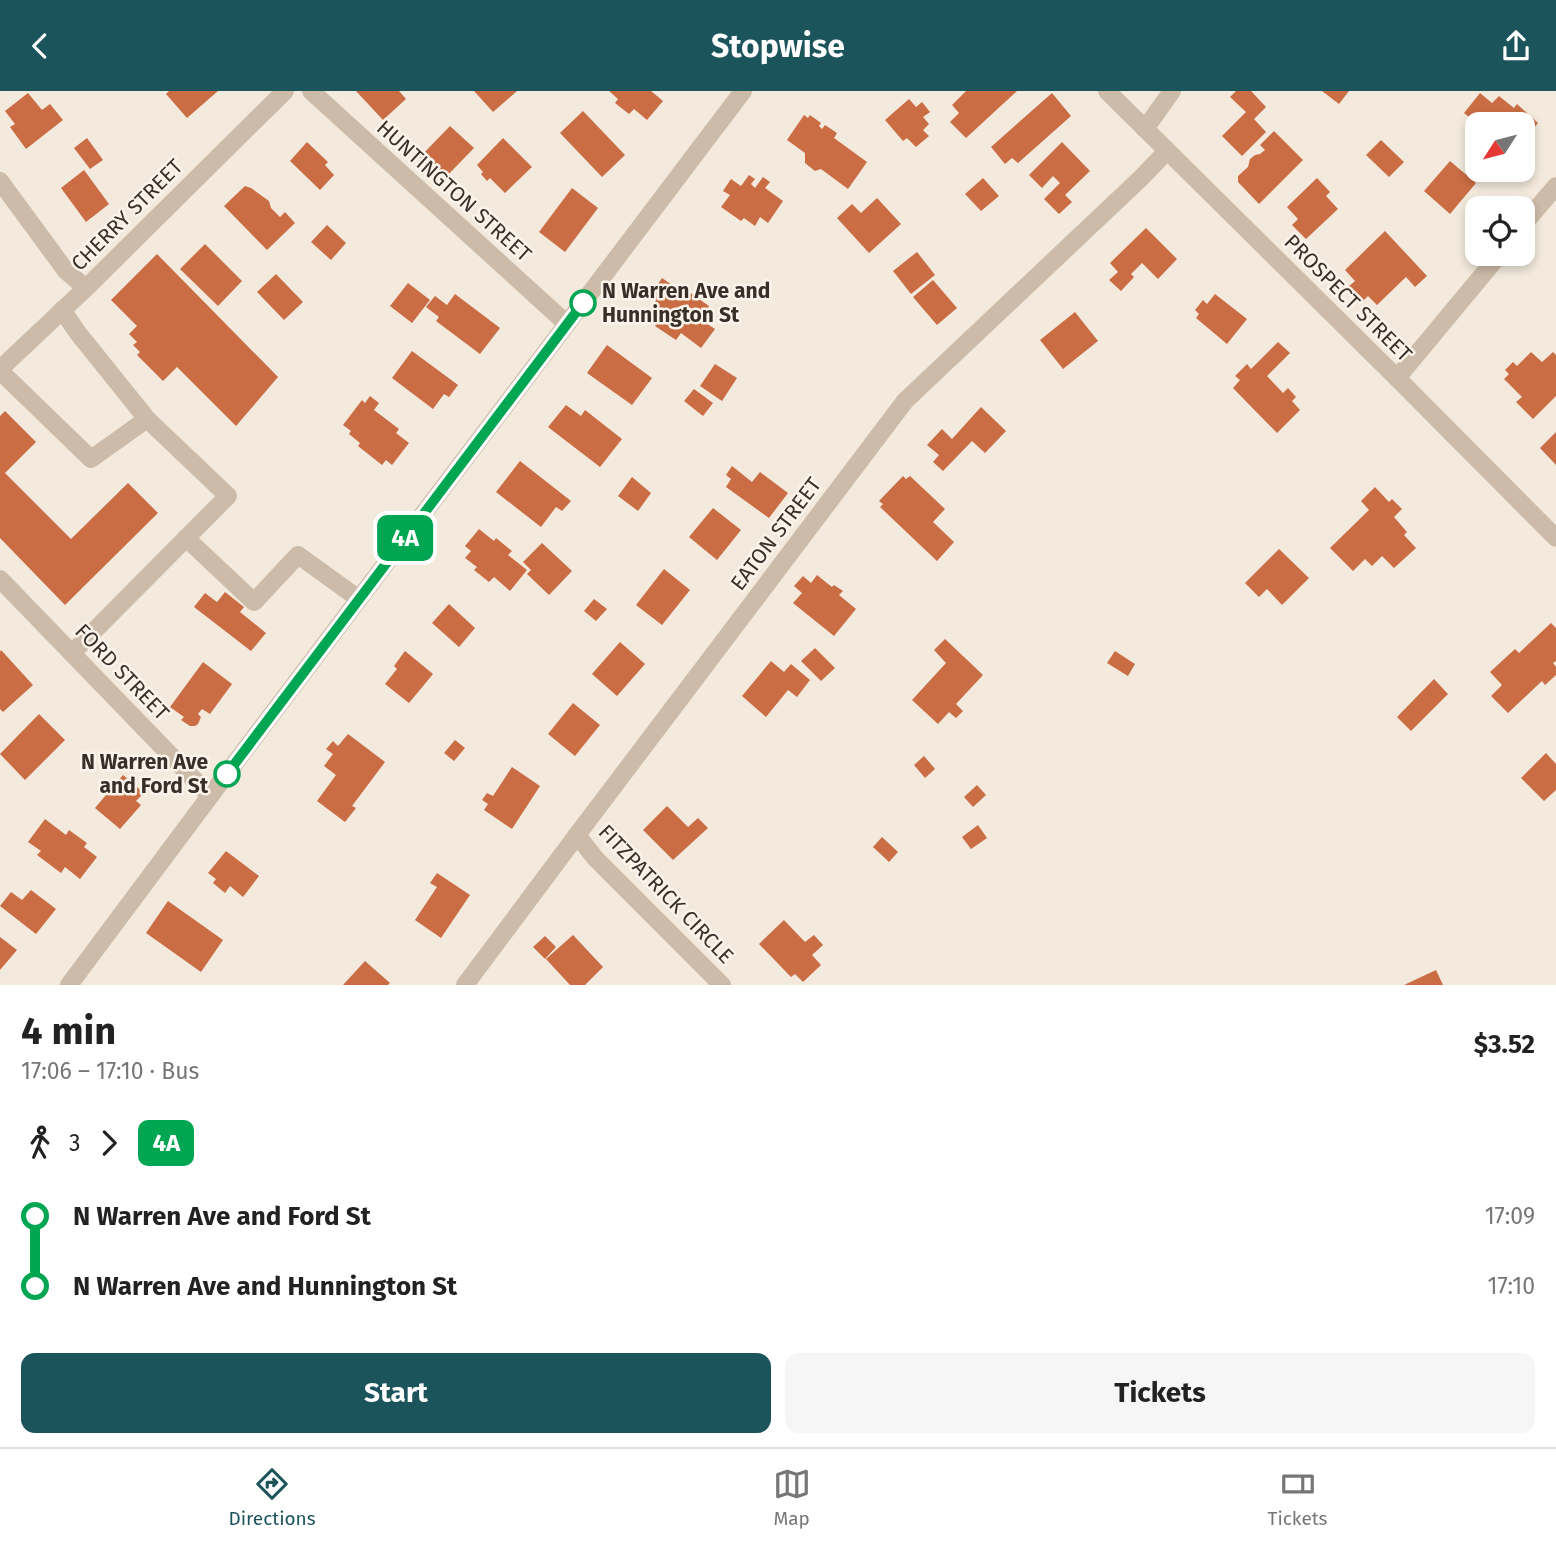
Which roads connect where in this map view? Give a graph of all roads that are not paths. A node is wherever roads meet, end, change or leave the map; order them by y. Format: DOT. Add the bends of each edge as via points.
graph roads {
  1 [pos="285,91"];
  2 [pos="311,91"];
  3 [pos="743,91"];
  4 [pos="1107,91"];
  5 [pos="1172,91"];
  6 [pos="1145,129"];
  7 [pos="1167,151"];
  8 [pos="0,181"];
  9 [pos="1556,186"];
  10 [pos="1535,211"];
  11 [pos="1490,266"];
  12 [pos="86,288"];
  13 [pos="62,310"];
  14 [pos="567,324"];
  15 [pos="0,370"];
  16 [pos="1397,378"];
  17 [pos="147,419"];
  18 [pos="186,538"];
  19 [pos="1556,538"];
  20 [pos="0,579"];
  21 [pos="359,599"];
  22 [pos="72,653"];
  23 [pos="210,796"];
  24 [pos="576,835"];
  25 [pos="69,985"];
  26 [pos="465,985"];
  27 [pos="722,985"];
  1 -- 12 [label="street, CHERRY STREET"];
  2 -- 14 [label="street, HUNTINGTON STREET"];
  3 -- 14 [label="street"];
  4 -- 6 [label="street, PROSPECT STREET"];
  5 -- 6 [label="street"];
  6 -- 7 [label="street, PROSPECT STREET"];
  7 -- 16 [label="street, PROSPECT STREET"];
  7 -- 24 [label="street, EATON STREET" via="905,401"];
  8 -- 12 [label="street" via="66,271"];
  9 -- 10 [label="street"];
  11 -- 16 [label="street"];
  12 -- 13 [label="street, CHERRY STREET"];
  13 -- 15 [label="street, CHERRY STREET"];
  13 -- 17 [label="street"];
  14 -- 21 [label="street"];
  15 -- 17 [label="street" via="91,459"];
  16 -- 19 [label="street, PROSPECT STREET"];
  17 -- 18 [label="street" via="228,496"];
  18 -- 21 [label="street" via="254,602 298,555"];
  18 -- 22 [label="street"];
  20 -- 22 [label="street, FORD STREET"];
  21 -- 23 [label="street"];
  22 -- 23 [label="street, FORD STREET"];
  23 -- 25 [label="street"];
  24 -- 26 [label="street, EATON STREET"];
  24 -- 27 [label="street, FITZPATRICK CIRCLE"];
}
